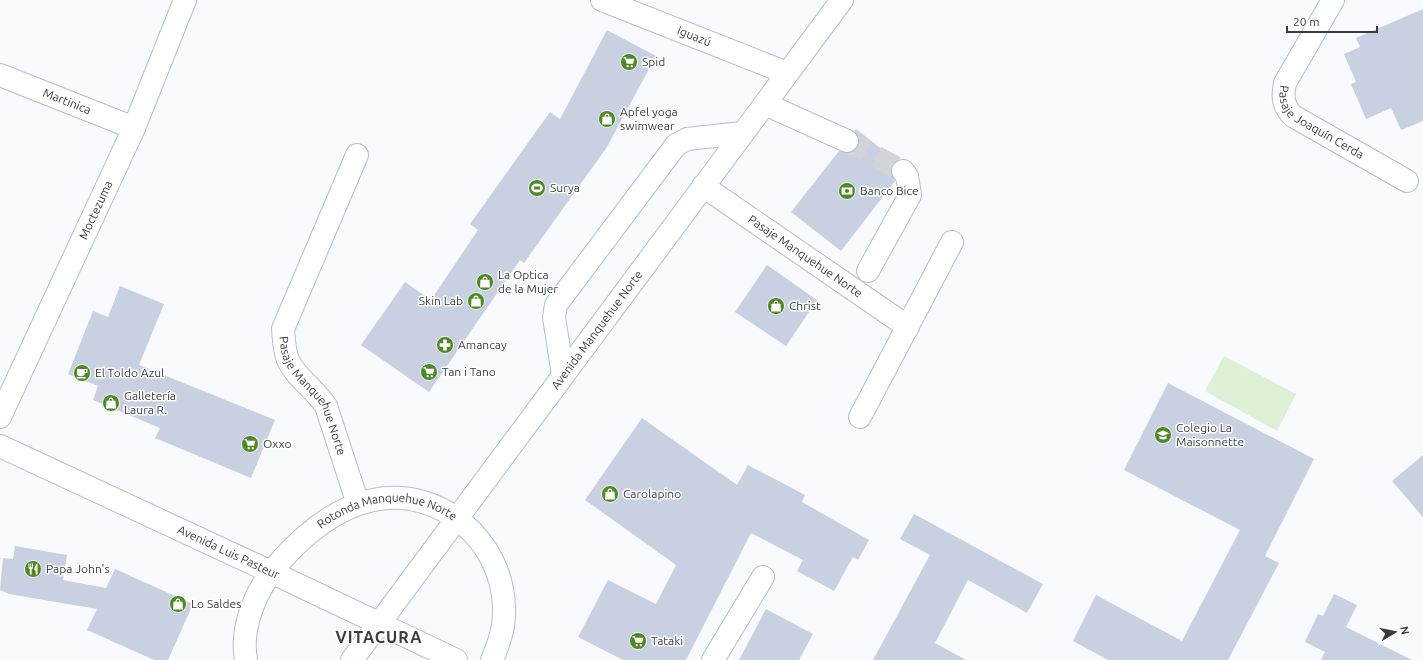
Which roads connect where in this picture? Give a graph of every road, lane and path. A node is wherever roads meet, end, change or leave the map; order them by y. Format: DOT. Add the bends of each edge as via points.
graph roads {
  1 [pos="185,0"];
  2 [pos="602,0"];
  3 [pos="842,0"];
  4 [pos="1333,0"];
  5 [pos="787,73"];
  6 [pos="0,75"];
  7 [pos="764,104"];
  8 [pos="134,128"];
  9 [pos="742,134"];
  10 [pos="847,141"];
  11 [pos="357,155"];
  12 [pos="903,171"];
  13 [pos="1407,182"];
  14 [pos="703,186"];
  15 [pos="952,242"];
  16 [pos="868,271"];
  17 [pos="908,327"];
  18 [pos="563,375"];
  19 [pos="0,417"];
  20 [pos="860,417"];
  21 [pos="0,446"];
  22 [pos="358,504"];
  23 [pos="457,517"];
  24 [pos="271,572"];
  25 [pos="763,578"];
  26 [pos="379,623"];
  27 [pos="246,660"];
  28 [pos="352,660"];
  29 [pos="456,660"];
  30 [pos="492,660"];
  31 [pos="713,660"];
  1 -- 8 [label="street, Moctezuma"];
  2 -- 5 [label="street, Iguazú"];
  3 -- 5 [label="street, Avenida Manquehue Norte"];
  4 -- 13 [label="street, Pasaje Joaquín Cerda" via="1285,83 1283,93 1287,111 1296,119"];
  5 -- 7 [label="street, Avenida Manquehue Norte"];
  6 -- 8 [label="street, Martinica"];
  7 -- 9 [label="street, Avenida Manquehue Norte"];
  7 -- 10 [label="street"];
  8 -- 19 [label="street, Moctezuma"];
  9 -- 14 [label="street, Avenida Manquehue Norte"];
  9 -- 18 [label="street" via="687,139 676,145 561,299 554,317"];
  11 -- 22 [label="street, Pasaje Manquehue Norte" via="283,329 288,360 326,406"];
  12 -- 16 [label="street" via="907,176 910,195"];
  14 -- 17 [label="street, Pasaje Manquehue Norte"];
  14 -- 18 [label="street, Avenida Manquehue Norte"];
  15 -- 17 [label="street"];
  17 -- 20 [label="street"];
  18 -- 23 [label="street, Avenida Manquehue Norte"];
  21 -- 24 [label="street, Avenida Luis Pasteur"];
  22 -- 23 [label="street, Rotonda Manquehue Norte" via="392,498 409,499 432,505"];
  22 -- 24 [label="street, Rotonda Manquehue Norte" via="327,520 307,535"];
  23 -- 26 [label="street, Avenida Manquehue Norte"];
  23 -- 30 [label="street, Rotonda Manquehue Norte" via="472,530 491,556 503,592 503,625"];
  24 -- 26 [label="street, Avenida Luis Pasteur"];
  24 -- 27 [label="street, Rotonda Manquehue Norte" via="249,617"];
  25 -- 31 [label="street"];
  26 -- 28 [label="street, Avenida Manquehue Norte"];
  26 -- 29 [label="street, Avenida Luis Pasteur"];
}
